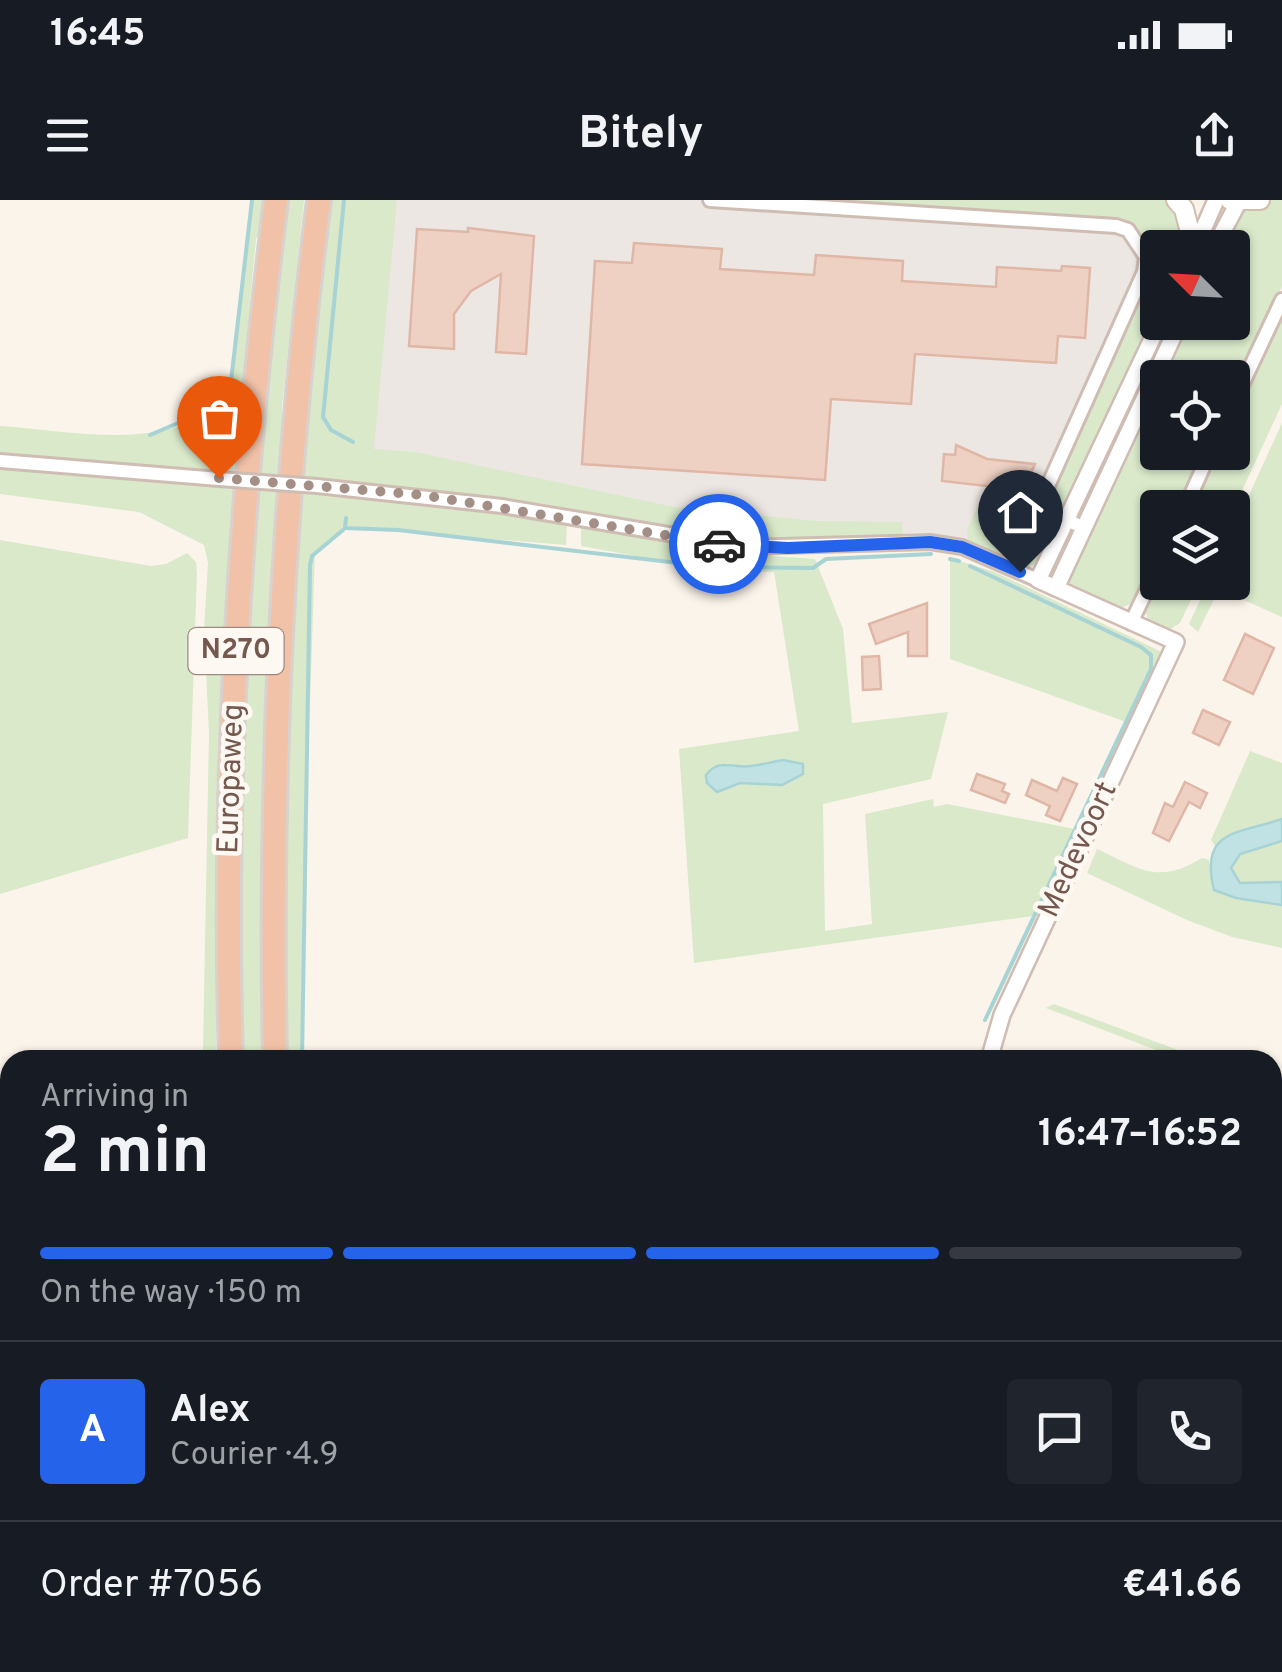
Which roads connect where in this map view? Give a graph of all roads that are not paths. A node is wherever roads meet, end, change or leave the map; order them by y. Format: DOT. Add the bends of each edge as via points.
graph roads {
  1 [pos="276,200"];
  2 [pos="318,200"];
  3 [pos="710,200"];
  4 [pos="1176,200"];
  5 [pos="1216,200"];
  6 [pos="1260,200"];
  7 [pos="1234,201"];
  8 [pos="1189,230"];
  9 [pos="1202,230"];
  10 [pos="1222,230"];
  11 [pos="1282,300"];
  12 [pos="1153,340"];
  13 [pos="1171,340"];
  14 [pos="1250,368"];
  15 [pos="0,461"];
  16 [pos="1076,524"];
  17 [pos="1038,580"];
  18 [pos="1056,588"];
  19 [pos="1142,600"];
  20 [pos="1131,623"];
  21 [pos="231,1050"];
  22 [pos="275,1050"];
  23 [pos="992,1050"];
  1 -- 21 [label="highway, Europaweg / N270" via="236,644"];
  2 -- 22 [label="highway, Europaweg / N270" via="280,635"];
  3 -- 16 [label="street" via="1128,230 1146,258 1144,272 1042,499 1048,511"];
  4 -- 8 [label="main road"];
  5 -- 9 [label="street"];
  6 -- 7 [label="main road"];
  7 -- 10 [label="street"];
  11 -- 14 [label="street"];
  12 -- 16 [label="street"];
  13 -- 16 [label="street"];
  15 -- 17 [label="street, bridge" via="502,506 746,547 930,542 962,547"];
  16 -- 17 [label="street"];
  16 -- 18 [label="street"];
  17 -- 18 [label="street"];
  18 -- 20 [label="street"];
  19 -- 20 [label="street"];
  20 -- 23 [label="street, Medevoort" via="1176,642 1002,1015"];
}
